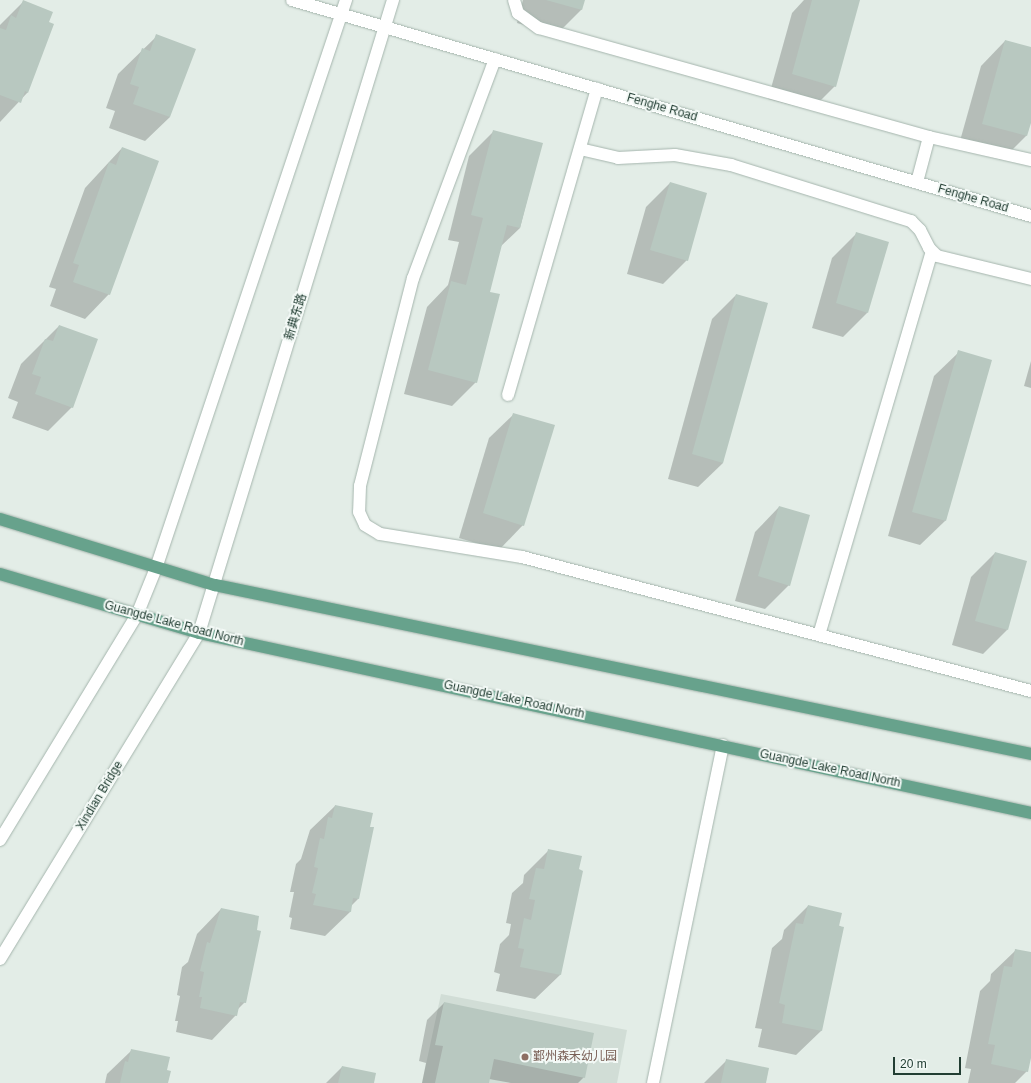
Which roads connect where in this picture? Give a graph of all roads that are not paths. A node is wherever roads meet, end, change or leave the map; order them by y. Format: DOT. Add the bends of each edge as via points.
graph roads {
  1 [pos="292,0"];
  2 [pos="346,0"];
  3 [pos="393,0"];
  4 [pos="514,0"];
  5 [pos="342,14"];
  6 [pos="385,27"];
  7 [pos="495,59"];
  8 [pos="597,89"];
  9 [pos="929,137"];
  10 [pos="580,149"];
  11 [pos="1031,160"];
  12 [pos="916,182"];
  13 [pos="1031,216"];
  14 [pos="932,252"];
  15 [pos="1031,279"];
  16 [pos="508,394"];
  17 [pos="0,519"];
  18 [pos="156,568"];
  19 [pos="0,574"];
  20 [pos="214,585"];
  21 [pos="138,615"];
  22 [pos="199,633"];
  23 [pos="819,636"];
  24 [pos="1031,691"];
  25 [pos="723,745"];
  26 [pos="1031,754"];
  27 [pos="1031,813"];
  28 [pos="0,840"];
  29 [pos="0,959"];
  30 [pos="653,1083"];
  1 -- 5 [label="main road, Fenghe Road"];
  2 -- 5 [label="main road"];
  3 -- 6 [label="main road, 新典东路"];
  4 -- 9 [label="main road" via="518,13 539,28"];
  5 -- 6 [label="main road, Fenghe Road"];
  5 -- 18 [label="main road"];
  6 -- 7 [label="main road, Fenghe Road"];
  6 -- 20 [label="main road, 新典东路"];
  7 -- 8 [label="main road, Fenghe Road"];
  7 -- 23 [label="main road" via="413,278 360,486 358,512 365,525 380,534 522,557"];
  8 -- 10 [label="main road"];
  8 -- 12 [label="main road, Fenghe Road"];
  9 -- 11 [label="main road"];
  9 -- 12 [label="main road"];
  10 -- 14 [label="main road" via="618,158 676,155 731,165 911,221 920,230"];
  10 -- 16 [label="main road"];
  12 -- 13 [label="main road, Fenghe Road"];
  14 -- 15 [label="main road" via="937,256"];
  14 -- 23 [label="main road"];
  17 -- 18 [label="main road"];
  18 -- 20 [label="main road"];
  18 -- 21 [label="main road"];
  19 -- 21 [label="main road, Guangde Lake Road North"];
  20 -- 22 [label="main road, 新典东路"];
  20 -- 26 [label="main road"];
  21 -- 22 [label="main road, Guangde Lake Road North"];
  21 -- 28 [label="main road"];
  22 -- 25 [label="main road, Guangde Lake Road North"];
  22 -- 29 [label="main road, Xindian Bridge"];
  23 -- 24 [label="main road"];
  25 -- 27 [label="main road, Guangde Lake Road North"];
  25 -- 30 [label="main road"];
}
